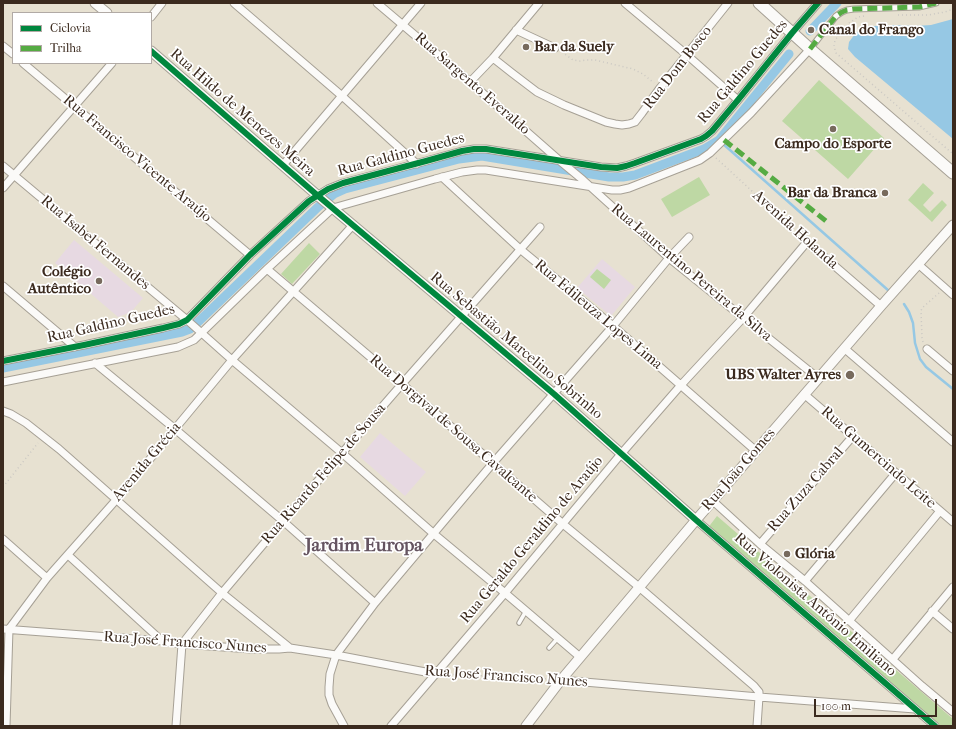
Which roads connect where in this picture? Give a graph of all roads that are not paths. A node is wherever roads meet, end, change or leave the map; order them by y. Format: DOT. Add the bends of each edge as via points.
graph roads {
  1 [pos="95,3"];
  2 [pos="162,3"];
  3 [pos="234,3"];
  4 [pos="376,3"];
  5 [pos="421,3"];
  6 [pos="539,3"];
  7 [pos="625,3"];
  8 [pos="728,3"];
  9 [pos="759,3"];
  10 [pos="818,3"];
  11 [pos="936,3"];
  12 [pos="106,12"];
  13 [pos="152,16"];
  14 [pos="402,25"];
  15 [pos="516,30"];
  16 [pos="792,33"];
  17 [pos="3,46"];
  18 [pos="555,48"];
  19 [pos="810,49"];
  20 [pos="152,52"];
  21 [pos="12,53"];
  22 [pos="687,55"];
  23 [pos="493,58"];
  24 [pos="25,64"];
  25 [pos="111,64"];
  26 [pos="470,82"];
  27 [pos="342,96"];
  28 [pos="738,100"];
  29 [pos="75,106"];
  30 [pos="560,161"];
  31 [pos="417,164"];
  32 [pos="283,165"];
  33 [pos="3,166"];
  34 [pos="567,166"];
  35 [pos="953,173"];
  36 [pos="14,175"];
  37 [pos="442,177"];
  38 [pos="590,186"];
  39 [pos="3,188"];
  40 [pos="317,195"];
  41 [pos="333,208"];
  42 [pos="353,225"];
  43 [pos="953,225"];
  44 [pos="540,227"];
  45 [pos="689,237"];
  46 [pos="807,242"];
  47 [pos="520,249"];
  48 [pos="250,255"];
  49 [pos="669,258"];
  50 [pos="918,264"];
  51 [pos="266,269"];
  52 [pos="3,286"];
  53 [pos="293,291"];
  54 [pos="953,295"];
  55 [pos="881,306"];
  56 [pos="461,316"];
  57 [pos="743,318"];
  58 [pos="187,320"];
  59 [pos="613,326"];
  60 [pos="202,333"];
  61 [pos="75,347"];
  62 [pos="844,348"];
  63 [pos="927,349"];
  64 [pos="232,360"];
  65 [pos="3,361"];
  66 [pos="95,363"];
  67 [pos="953,371"];
  68 [pos="818,378"];
  69 [pos="3,382"];
  70 [pos="402,384"];
  71 [pos="681,385"];
  72 [pos="554,394"];
  73 [pos="804,394"];
  74 [pos="3,411"];
  75 [pos="175,429"];
  76 [pos="853,436"];
  77 [pos="953,442"];
  78 [pos="756,451"];
  79 [pos="342,453"];
  80 [pos="621,454"];
  81 [pos="493,463"];
  82 [pos="895,474"];
  83 [pos="116,500"];
  84 [pos="713,501"];
  85 [pos="940,511"];
  86 [pos="696,520"];
  87 [pos="283,521"];
  88 [pos="953,522"];
  89 [pos="563,524"];
  90 [pos="434,534"];
  91 [pos="3,539"];
  92 [pos="760,544"];
  93 [pos="68,554"];
  94 [pos="47,578"];
  95 [pos="805,581"];
  96 [pos="639,587"];
  97 [pos="953,587"];
  98 [pos="222,593"];
  99 [pos="505,593"];
  100 [pos="375,603"];
  101 [pos="526,611"];
  102 [pos="932,611"];
  103 [pos="849,620"];
  104 [pos="519,623"];
  105 [pos="6,629"];
  106 [pos="953,629"];
  107 [pos="558,638"];
  108 [pos="162,641"];
  109 [pos="182,644"];
  110 [pos="290,648"];
  111 [pos="549,648"];
  112 [pos="336,655"];
  113 [pos="580,657"];
  114 [pos="893,659"];
  115 [pos="436,674"];
  116 [pos="561,680"];
  117 [pos="759,697"];
  118 [pos="915,709"];
  119 [pos="953,712"];
  120 [pos="528,724"];
  121 [pos="6,726"];
  122 [pos="176,726"];
  123 [pos="344,726"];
  124 [pos="391,726"];
  125 [pos="757,726"];
  126 [pos="935,726"];
  1 -- 12 [label="street"];
  2 -- 13 [label="street"];
  3 -- 27 [label="street"];
  4 -- 14 [label="street, Rua Sargento Everaldo"];
  5 -- 14 [label="street"];
  6 -- 15 [label="street"];
  7 -- 22 [label="street"];
  8 -- 22 [label="street, Rua Dom Bosco"];
  9 -- 16 [label="main road"];
  10 -- 16 [label="street, Rua Galdino Guedes"];
  11 -- 19 [label="street, Rua Galdino Guedes" via="913,8 847,10 836,16"];
  14 -- 26 [label="street, Rua Sargento Everaldo"];
  14 -- 27 [label="street"];
  15 -- 18 [label="street"];
  15 -- 23 [label="street"];
  16 -- 19 [label="main road"];
  16 -- 28 [label="street, Rua Galdino Guedes"];
  17 -- 21 [label="street"];
  19 -- 35 [label="main road"];
  19 -- 38 [label="street, Rua Galdino Guedes" via="751,113 700,160 629,188 612,190"];
  20 -- 32 [label="street, Rua Hildo de Menezes Meira"];
  22 -- 23 [label="street, Rua Dom Bosco" via="639,118 635,122 622,125 606,122 537,92"];
  22 -- 28 [label="street"];
  23 -- 26 [label="street"];
  24 -- 29 [label="street, Rua Francisco Vicente Araújo"];
  25 -- 29 [label="street"];
  26 -- 30 [label="street, Rua Sargento Everaldo"];
  27 -- 31 [label="street"];
  27 -- 32 [label="street"];
  28 -- 30 [label="street, Rua Galdino Guedes" via="712,131 701,139 626,166 601,167"];
  29 -- 36 [label="street"];
  29 -- 48 [label="street, Rua Francisco Vicente Araújo"];
  30 -- 31 [label="street, Rua Galdino Guedes" via="474,149"];
  30 -- 34 [label="street, Rua Sargento Everaldo"];
  31 -- 40 [label="street, Rua Galdino Guedes" via="343,183"];
  32 -- 40 [label="street, Rua Hildo de Menezes Meira"];
  33 -- 36 [label="street, Rua Isabel Fernandes"];
  34 -- 38 [label="street, Rua Laurentino Pereira da Silva"];
  36 -- 39 [label="street"];
  36 -- 58 [label="street, Rua Isabel Fernandes"];
  37 -- 38 [label="street, Rua Galdino Guedes" via="486,170"];
  37 -- 41 [label="street, Rua Galdino Guedes"];
  37 -- 47 [label="street, Rua Edileuza Lopes Lima"];
  38 -- 49 [label="street, Rua Laurentino Pereira da Silva"];
  40 -- 41 [label="street, Rua Sebastião Marcelino Sobrinho"];
  40 -- 48 [label="street, Rua Galdino Guedes"];
  41 -- 42 [label="street, Rua Sebastião Marcelino Sobrinho"];
  41 -- 51 [label="street, Rua Galdino Guedes"];
  42 -- 53 [label="street, Avenida Grécia"];
  42 -- 56 [label="street, Rua Sebastião Marcelino Sobrinho"];
  43 -- 50 [label="street, Rua João Gomes"];
  44 -- 47 [label="street, Rua Ricardo Felipe de Sousa"];
  45 -- 49 [label="street"];
  46 -- 55 [label="street, Avenida Holanda"];
  46 -- 57 [label="street, Rua Geraldo Geraldino de Araújo"];
  47 -- 56 [label="street, Rua Ricardo Felipe de Sousa"];
  47 -- 59 [label="street, Rua Edileuza Lopes Lima"];
  48 -- 58 [label="street, Rua Galdino Guedes"];
  49 -- 57 [label="street, Rua Laurentino Pereira da Silva"];
  49 -- 59 [label="street"];
  50 -- 54 [label="street"];
  50 -- 55 [label="street, Rua João Gomes"];
  51 -- 53 [label="street, Rua Dorgival de Sousa Cavalcante"];
  51 -- 60 [label="street, Rua Galdino Guedes"];
  52 -- 61 [label="street"];
  53 -- 64 [label="street, Avenida Grécia"];
  53 -- 70 [label="street, Rua Dorgival de Sousa Cavalcante"];
  55 -- 62 [label="street, Rua João Gomes"];
  56 -- 70 [label="street, Rua Ricardo Felipe de Sousa"];
  56 -- 72 [label="street, Rua Sebastião Marcelino Sobrinho"];
  57 -- 68 [label="street, Rua Laurentino Pereira da Silva"];
  57 -- 71 [label="street, Rua Geraldo Geraldino de Araújo"];
  58 -- 60 [label="street, Rua Isabel Fernandes"];
  58 -- 61 [label="street, Rua Galdino Guedes" via="164,328"];
  59 -- 71 [label="street, Rua Edileuza Lopes Lima"];
  59 -- 72 [label="street"];
  60 -- 64 [label="street, Rua Isabel Fernandes"];
  60 -- 66 [label="street, Rua Galdino Guedes" via="194,340 178,346"];
  61 -- 65 [label="street, Rua Galdino Guedes"];
  62 -- 68 [label="street, Rua João Gomes"];
  62 -- 77 [label="street"];
  63 -- 67 [label="street"];
  64 -- 75 [label="street, Avenida Grécia"];
  64 -- 79 [label="street, Rua Isabel Fernandes"];
  66 -- 69 [label="street, Rua Galdino Guedes"];
  66 -- 75 [label="street"];
  68 -- 73 [label="street, Rua João Gomes"];
  70 -- 79 [label="street, Rua Ricardo Felipe de Sousa"];
  70 -- 81 [label="street, Rua Dorgival de Sousa Cavalcante"];
  71 -- 78 [label="street, Rua Edileuza Lopes Lima"];
  71 -- 80 [label="street, Rua Geraldo Geraldino de Araújo"];
  72 -- 80 [label="street, Rua Sebastião Marcelino Sobrinho"];
  72 -- 81 [label="street"];
  73 -- 76 [label="street, Rua Gumercindo Leite"];
  73 -- 78 [label="street, Rua João Gomes"];
  74 -- 83 [label="street" via="21,420 59,449"];
  75 -- 83 [label="street, Avenida Grécia"];
  75 -- 87 [label="street"];
  76 -- 82 [label="street, Rua Gumercindo Leite"];
  76 -- 92 [label="street, Rua Zuza Cabral"];
  78 -- 84 [label="street, Rua João Gomes"];
  79 -- 87 [label="street, Rua Ricardo Felipe de Sousa"];
  79 -- 90 [label="street, Rua Isabel Fernandes"];
  80 -- 86 [label="street, Rua Sebastião Marcelino Sobrinho"];
  80 -- 89 [label="street, Rua Geraldo Geraldino de Araújo"];
  81 -- 89 [label="street, Rua Dorgival de Sousa Cavalcante"];
  81 -- 90 [label="street"];
  82 -- 85 [label="street, Rua Gumercindo Leite"];
  82 -- 95 [label="street"];
  83 -- 93 [label="street, Avenida Grécia"];
  83 -- 98 [label="street"];
  84 -- 86 [label="street, Rua João Gomes"];
  84 -- 92 [label="street, Rua Violonista Antônio Emiliano"];
  85 -- 88 [label="street, Rua Gumercindo Leite"];
  85 -- 103 [label="street"];
  86 -- 96 [label="street, Rua João Gomes"];
  86 -- 118 [label="street, Rua Violonista Antônio Emiliano"];
  87 -- 98 [label="street, Rua Ricardo Felipe de Sousa"];
  87 -- 100 [label="street"];
  89 -- 96 [label="street, Rua Dorgival de Sousa Cavalcante"];
  89 -- 99 [label="street, Rua Geraldo Geraldino de Araújo"];
  90 -- 99 [label="street, Rua Isabel Fernandes"];
  90 -- 100 [label="street"];
  91 -- 94 [label="street"];
  92 -- 95 [label="street, Rua Violonista Antônio Emiliano"];
  93 -- 94 [label="street, Avenida Grécia"];
  93 -- 108 [label="street"];
  94 -- 105 [label="street, Avenida Grécia"];
  95 -- 103 [label="street, Rua Violonista Antônio Emiliano"];
  96 -- 113 [label="street, Rua João Gomes"];
  96 -- 117 [label="street, Rua Dorgival de Sousa Cavalcante" via="754,686"];
  97 -- 102 [label="street"];
  98 -- 109 [label="street, Rua Ricardo Felipe de Sousa"];
  98 -- 110 [label="street"];
  99 -- 101 [label="street, Rua Isabel Fernandes"];
  99 -- 115 [label="street, Rua Geraldo Geraldino de Araújo"];
  100 -- 112 [label="street"];
  101 -- 104 [label="lane"];
  101 -- 107 [label="street, Rua Isabel Fernandes"];
  102 -- 106 [label="street"];
  102 -- 114 [label="street"];
  103 -- 114 [label="street, Rua Violonista Antônio Emiliano"];
  105 -- 108 [label="street, Rua José Francisco Nunes"];
  105 -- 121 [label="street"];
  107 -- 111 [label="lane"];
  107 -- 113 [label="street, Rua Isabel Fernandes"];
  108 -- 109 [label="street, Rua José Francisco Nunes"];
  109 -- 110 [label="street, Rua José Francisco Nunes" via="251,649"];
  109 -- 122 [label="street"];
  110 -- 112 [label="street, Rua José Francisco Nunes"];
  112 -- 115 [label="street, Rua José Francisco Nunes"];
  112 -- 123 [label="street" via="330,674 329,695"];
  113 -- 116 [label="street, Rua João Gomes"];
  114 -- 119 [label="street, Rua Violonista Antônio Emiliano"];
  115 -- 124 [label="street, Rua Geraldo Geraldino de Araújo"];
  116 -- 117 [label="street, Rua José Francisco Nunes"];
  116 -- 120 [label="street, Rua João Gomes"];
  117 -- 118 [label="street, Rua José Francisco Nunes"];
  117 -- 125 [label="street"];
  118 -- 126 [label="street, Rua Violonista Antônio Emiliano"];
}
